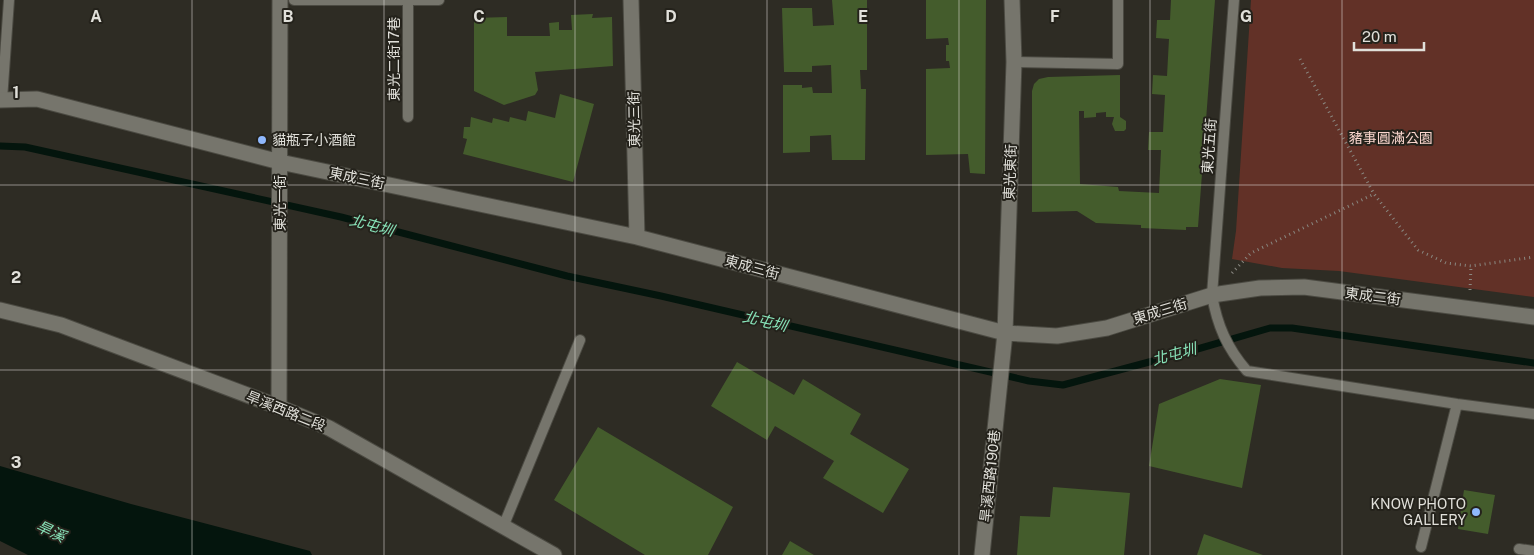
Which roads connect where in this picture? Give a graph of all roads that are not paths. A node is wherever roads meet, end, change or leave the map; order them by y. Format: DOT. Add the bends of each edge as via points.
graph roads {
  1 [pos="9,0"];
  2 [pos="280,0"];
  3 [pos="294,0"];
  4 [pos="439,0"];
  5 [pos="631,0"];
  6 [pos="1012,0"];
  7 [pos="1118,0"];
  8 [pos="1234,0"];
  9 [pos="408,1"];
  10 [pos="1014,62"];
  11 [pos="1,100"];
  12 [pos="408,117"];
  13 [pos="280,162"];
  14 [pos="637,237"];
  15 [pos="1212,295"];
  16 [pos="0,310"];
  17 [pos="1534,317"];
  18 [pos="1004,338"];
  19 [pos="580,340"];
  20 [pos="998,397"];
  21 [pos="1457,404"];
  22 [pos="279,407"];
  23 [pos="1534,414"];
  24 [pos="503,526"];
  25 [pos="1421,546"];
  26 [pos="1519,548"];
  27 [pos="1534,551"];
  28 [pos="554,555"];
  29 [pos="982,555"];
  1 -- 11 [label="lane"];
  2 -- 13 [label="street, 東光一街"];
  3 -- 9 [label="lane"];
  4 -- 9 [label="lane"];
  5 -- 14 [label="street, 東光三街"];
  6 -- 10 [label="street, 東光東街"];
  7 -- 10 [label="lane" via="1118,64"];
  8 -- 15 [label="lane, 東光五街"];
  9 -- 12 [label="lane, 東光二街17巷"];
  10 -- 18 [label="street, 東光東街"];
  11 -- 13 [label="street, 東成三街" via="37,99"];
  13 -- 14 [label="street, 東成三街"];
  13 -- 22 [label="street, 東光一街"];
  14 -- 18 [label="street, 東成三街"];
  15 -- 17 [label="street, 東成二街" via="1260,288 1304,287"];
  15 -- 18 [label="street, 東成三街" via="1107,328 1057,336"];
  15 -- 21 [label="lane" via="1215,316 1233,354 1247,371"];
  16 -- 22 [label="street, 旱溪西路二段" via="61,324"];
  18 -- 20 [label="street, 東光東街"];
  19 -- 24 [label="lane"];
  20 -- 29 [label="street, 旱溪西路190巷"];
  21 -- 23 [label="lane"];
  21 -- 25 [label="lane"];
  22 -- 24 [label="street, 旱溪西路二段" via="329,428"];
  24 -- 28 [label="street, 旱溪西路二段"];
  26 -- 27 [label="lane"];
}
